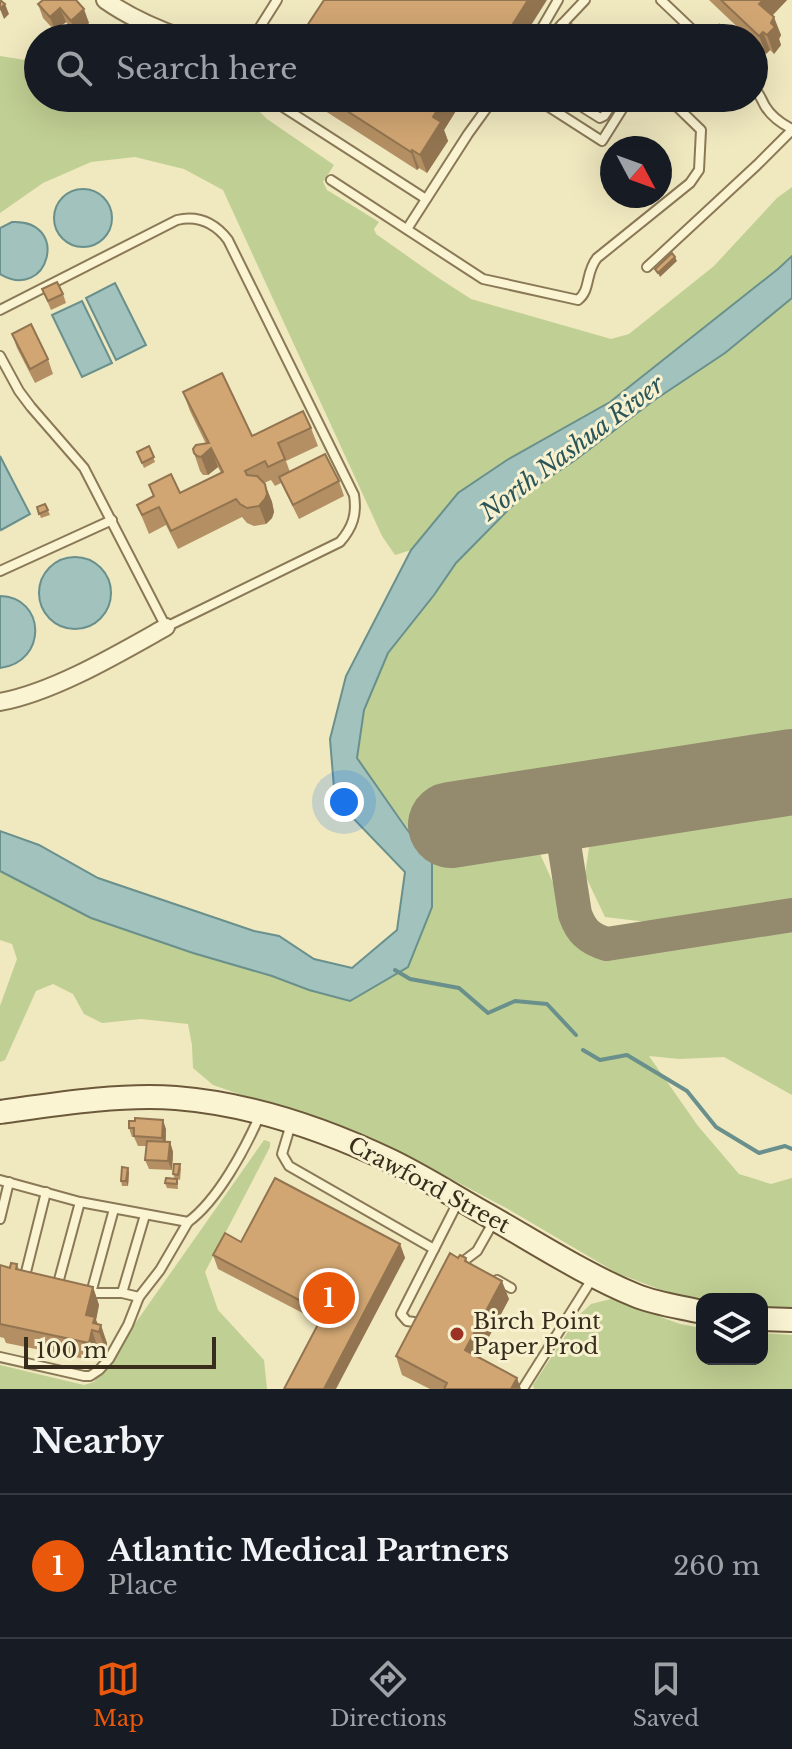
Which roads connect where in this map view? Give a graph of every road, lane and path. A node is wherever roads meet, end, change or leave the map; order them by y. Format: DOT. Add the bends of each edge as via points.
graph roads {
  1 [pos="105,0"];
  2 [pos="277,0"];
  3 [pos="558,0"];
  4 [pos="585,0"];
  5 [pos="661,0"];
  6 [pos="146,24"];
  7 [pos="262,24"];
  8 [pos="544,24"];
  9 [pos="562,24"];
  10 [pos="688,24"];
  11 [pos="768,109"];
  12 [pos="290,112"];
  13 [pos="484,112"];
  14 [pos="557,112"];
  15 [pos="590,112"];
  16 [pos="607,112"];
  17 [pos="620,112"];
  18 [pos="682,112"];
  19 [pos="792,129"];
  20 [pos="331,180"];
  21 [pos="426,199"];
  22 [pos="407,229"];
  23 [pos="647,267"];
  24 [pos="0,310"];
  25 [pos="0,356"];
  26 [pos="112,520"];
  27 [pos="0,571"];
  28 [pos="166,627"];
  29 [pos="0,702"];
  30 [pos="0,1112"];
  31 [pos="260,1113"];
  32 [pos="292,1121"];
  33 [pos="4,1181"];
  34 [pos="46,1192"];
  35 [pos="459,1199"];
  36 [pos="80,1202"];
  37 [pos="114,1209"];
  38 [pos="145,1215"];
  39 [pos="0,1219"];
  40 [pos="495,1219"];
  41 [pos="188,1222"];
  42 [pos="434,1249"];
  43 [pos="595,1275"];
  44 [pos="490,1276"];
  45 [pos="452,1277"];
  46 [pos="57,1287"];
  47 [pos="511,1288"];
  48 [pos="69,1290"];
  49 [pos="122,1293"];
  50 [pos="139,1297"];
  51 [pos="696,1310"];
  52 [pos="429,1317"];
  53 [pos="768,1319"];
  54 [pos="792,1320"];
  55 [pos="0,1357"];
  56 [pos="524,1387"];
  1 -- 6 [label="street"];
  2 -- 7 [label="lane"];
  3 -- 8 [label="lane"];
  4 -- 9 [label="lane"];
  5 -- 10 [label="lane"];
  11 -- 19 [label="lane"];
  12 -- 21 [label="lane"];
  13 -- 21 [label="lane"];
  14 -- 17 [label="lane" via="602,141"];
  15 -- 16 [label="lane" via="600,118"];
  18 -- 22 [label="lane" via="701,130 699,170 597,258 581,298 488,281"];
  19 -- 23 [label="lane"];
  20 -- 22 [label="lane"];
  21 -- 22 [label="lane"];
  24 -- 28 [label="lane" via="177,220 204,220 228,240 354,495 354,521 340,542"];
  25 -- 26 [label="lane" via="31,407 84,468"];
  26 -- 27 [label="lane"];
  26 -- 28 [label="lane"];
  28 -- 29 [label="street" via="61,682"];
  30 -- 31 [label="main road, Crawford Street" via="141,1097 212,1102"];
  31 -- 32 [label="main road, Crawford Street"];
  31 -- 41 [label="lane" via="246,1146"];
  32 -- 35 [label="main road, Crawford Street" via="393,1162"];
  32 -- 42 [label="lane" via="282,1154 289,1166"];
  33 -- 34 [label="lane"];
  33 -- 39 [label="lane"];
  34 -- 36 [label="lane"];
  34 -- 46 [label="lane" via="25,1276"];
  35 -- 40 [label="main road, Crawford Street"];
  35 -- 42 [label="lane"];
  36 -- 37 [label="lane"];
  36 -- 46 [label="lane"];
  37 -- 38 [label="lane"];
  37 -- 49 [label="lane" via="86,1293"];
  38 -- 41 [label="lane"];
  38 -- 49 [label="lane"];
  40 -- 43 [label="main road, Crawford Street"];
  40 -- 45 [label="lane" via="470,1261 460,1263"];
  41 -- 50 [label="lane"];
  42 -- 52 [label="lane" via="401,1314 421,1323"];
  43 -- 51 [label="main road, Crawford Street" via="639,1296"];
  43 -- 56 [label="lane"];
  44 -- 47 [label="lane"];
  46 -- 48 [label="lane"];
  49 -- 50 [label="lane"];
  50 -- 55 [label="lane" via="109,1359 90,1376"];
  53 -- 54 [label="main road"];
}
